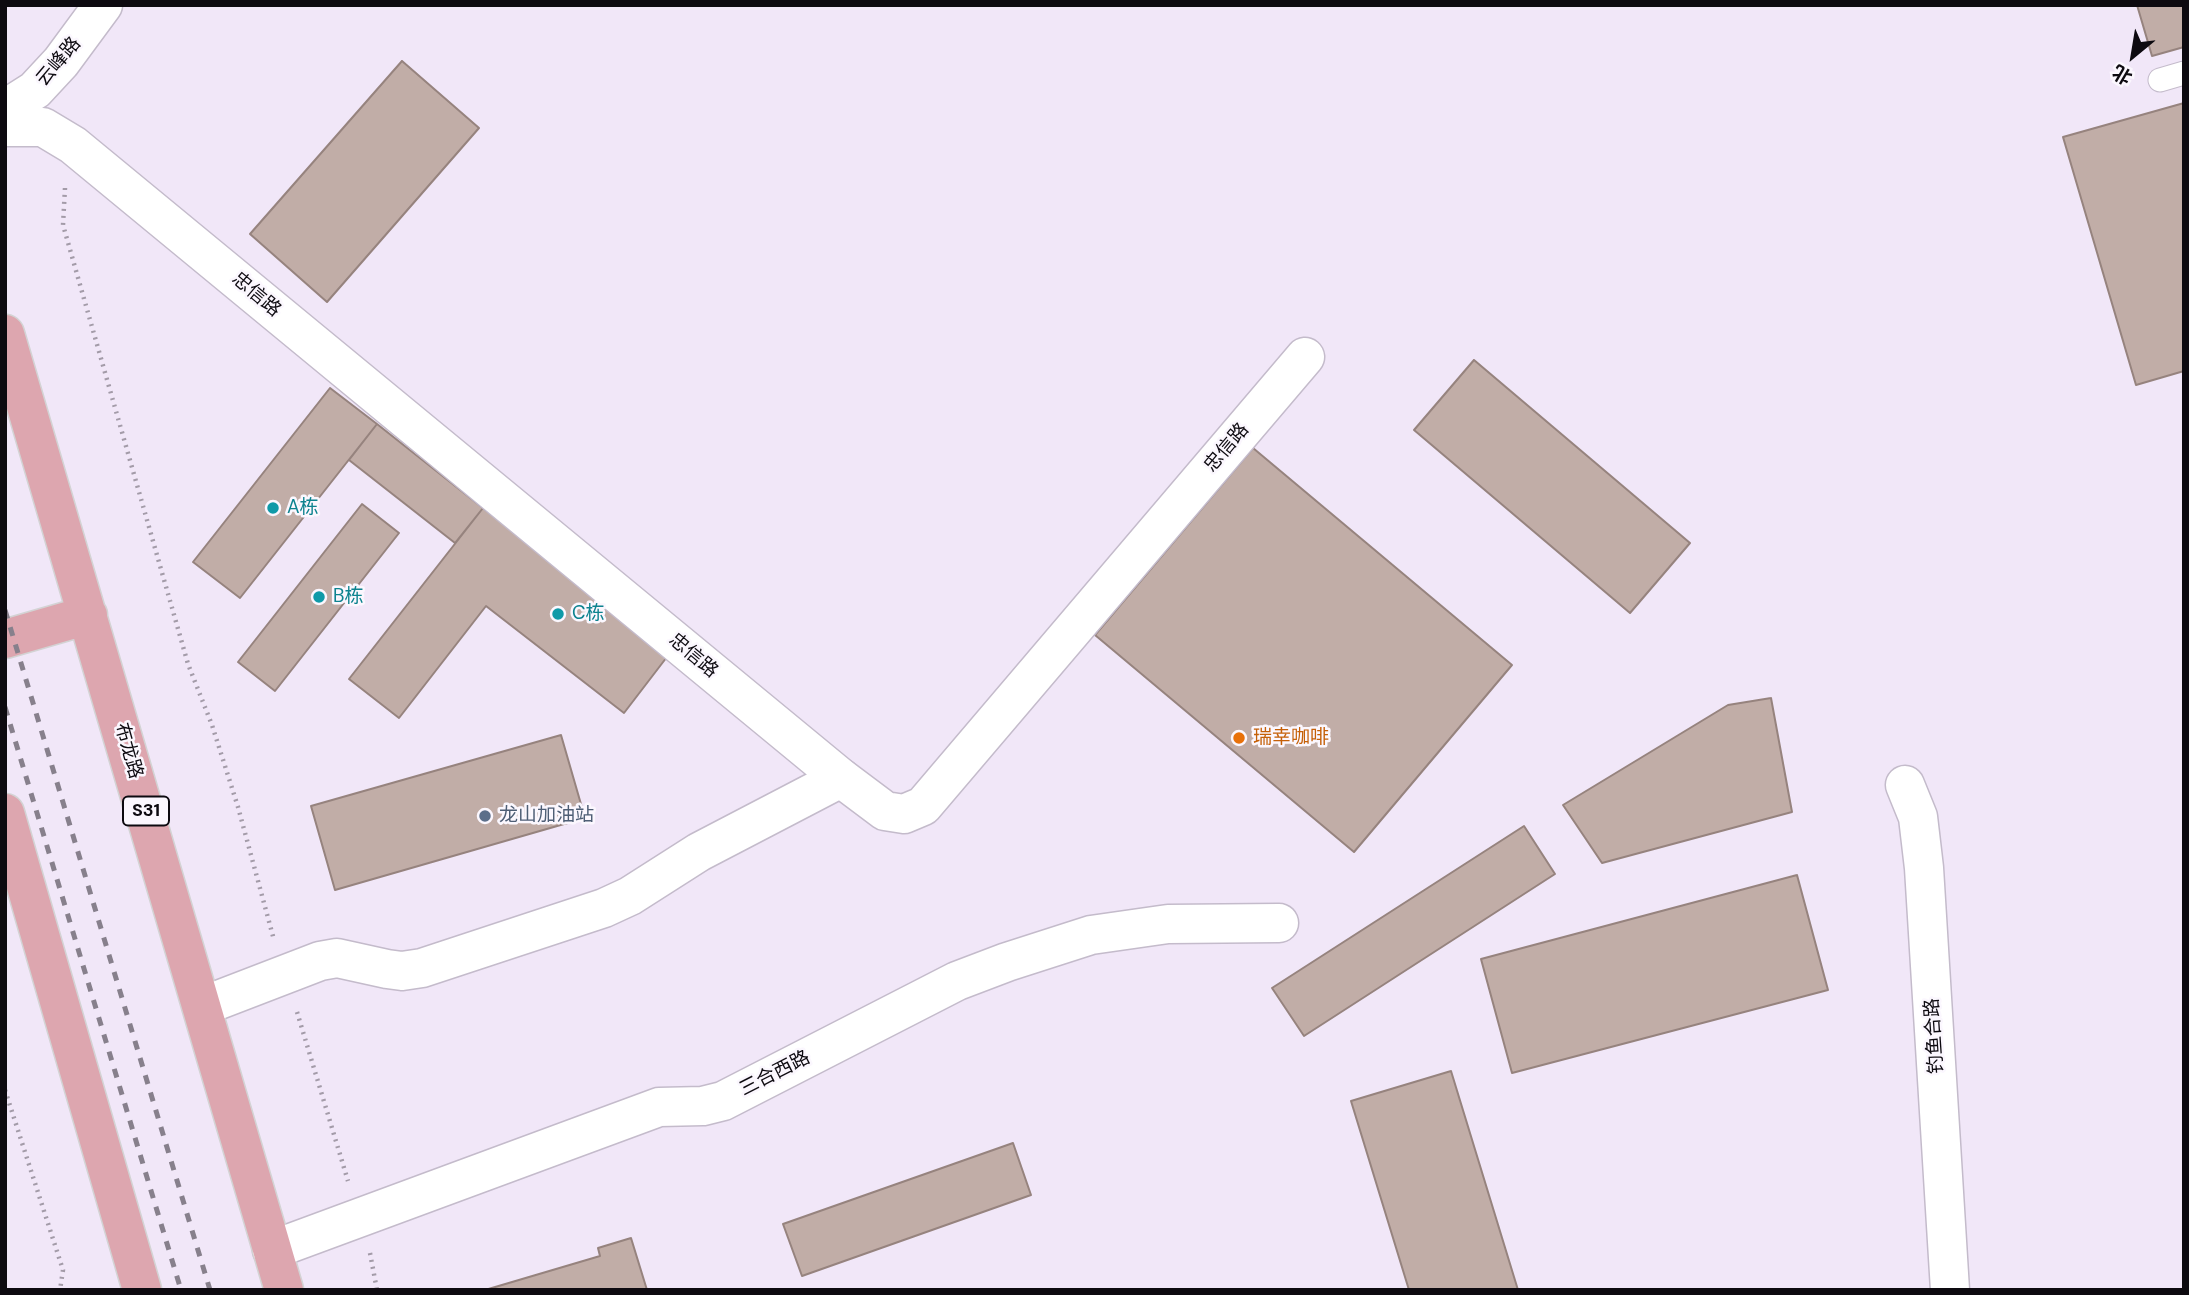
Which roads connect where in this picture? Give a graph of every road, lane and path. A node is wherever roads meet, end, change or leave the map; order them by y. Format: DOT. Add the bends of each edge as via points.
graph roads {
  1 [pos="103,5"];
  2 [pos="2184,73"];
  3 [pos="2160,80"];
  4 [pos="5,109"];
  5 [pos="5,127"];
  6 [pos="65,186"];
  7 [pos="5,334"];
  8 [pos="1305,356"];
  9 [pos="88,615"];
  10 [pos="5,639"];
  11 [pos="841,778"];
  12 [pos="1905,785"];
  13 [pos="7,827"];
  14 [pos="1279,923"];
  15 [pos="277,948"];
  16 [pos="203,1006"];
  17 [pos="296,1008"];
  18 [pos="5,1090"];
  19 [pos="351,1189"];
  20 [pos="272,1250"];
  21 [pos="374,1278"];
  22 [pos="60,1290"];
  23 [pos="142,1290"];
  24 [pos="284,1290"];
  25 [pos="377,1290"];
  26 [pos="1951,1290"];
  1 -- 4 [label="street, 云峰路" via="35,90"];
  2 -- 3 [label="lane"];
  5 -- 11 [label="street, 忠信路" via="43,127 73,145"];
  6 -- 15 [label="path" via="63,225 188,664 238,807"];
  7 -- 9 [label="main road, 布龙路 / S31"];
  8 -- 11 [label="street, 忠信路" via="923,806 904,814 885,811"];
  9 -- 10 [label="main road"];
  9 -- 16 [label="main road, 布龙路 / S31"];
  11 -- 16 [label="street" via="604,908 422,968 402,971 337,958 320,961"];
  12 -- 26 [label="street, 钓鱼合路" via="1918,817 1924,868"];
  13 -- 23 [label="main road"];
  14 -- 20 [label="street, 三合西路" via="1168,923 1091,935 1007,962 957,981 723,1101 659,1107"];
  16 -- 20 [label="main road, 布龙路 / S31"];
  17 -- 19 [label="path"];
  18 -- 22 [label="path" via="63,1270"];
  20 -- 24 [label="main road, 布龙路 / S31"];
  21 -- 25 [label="path"];
}
